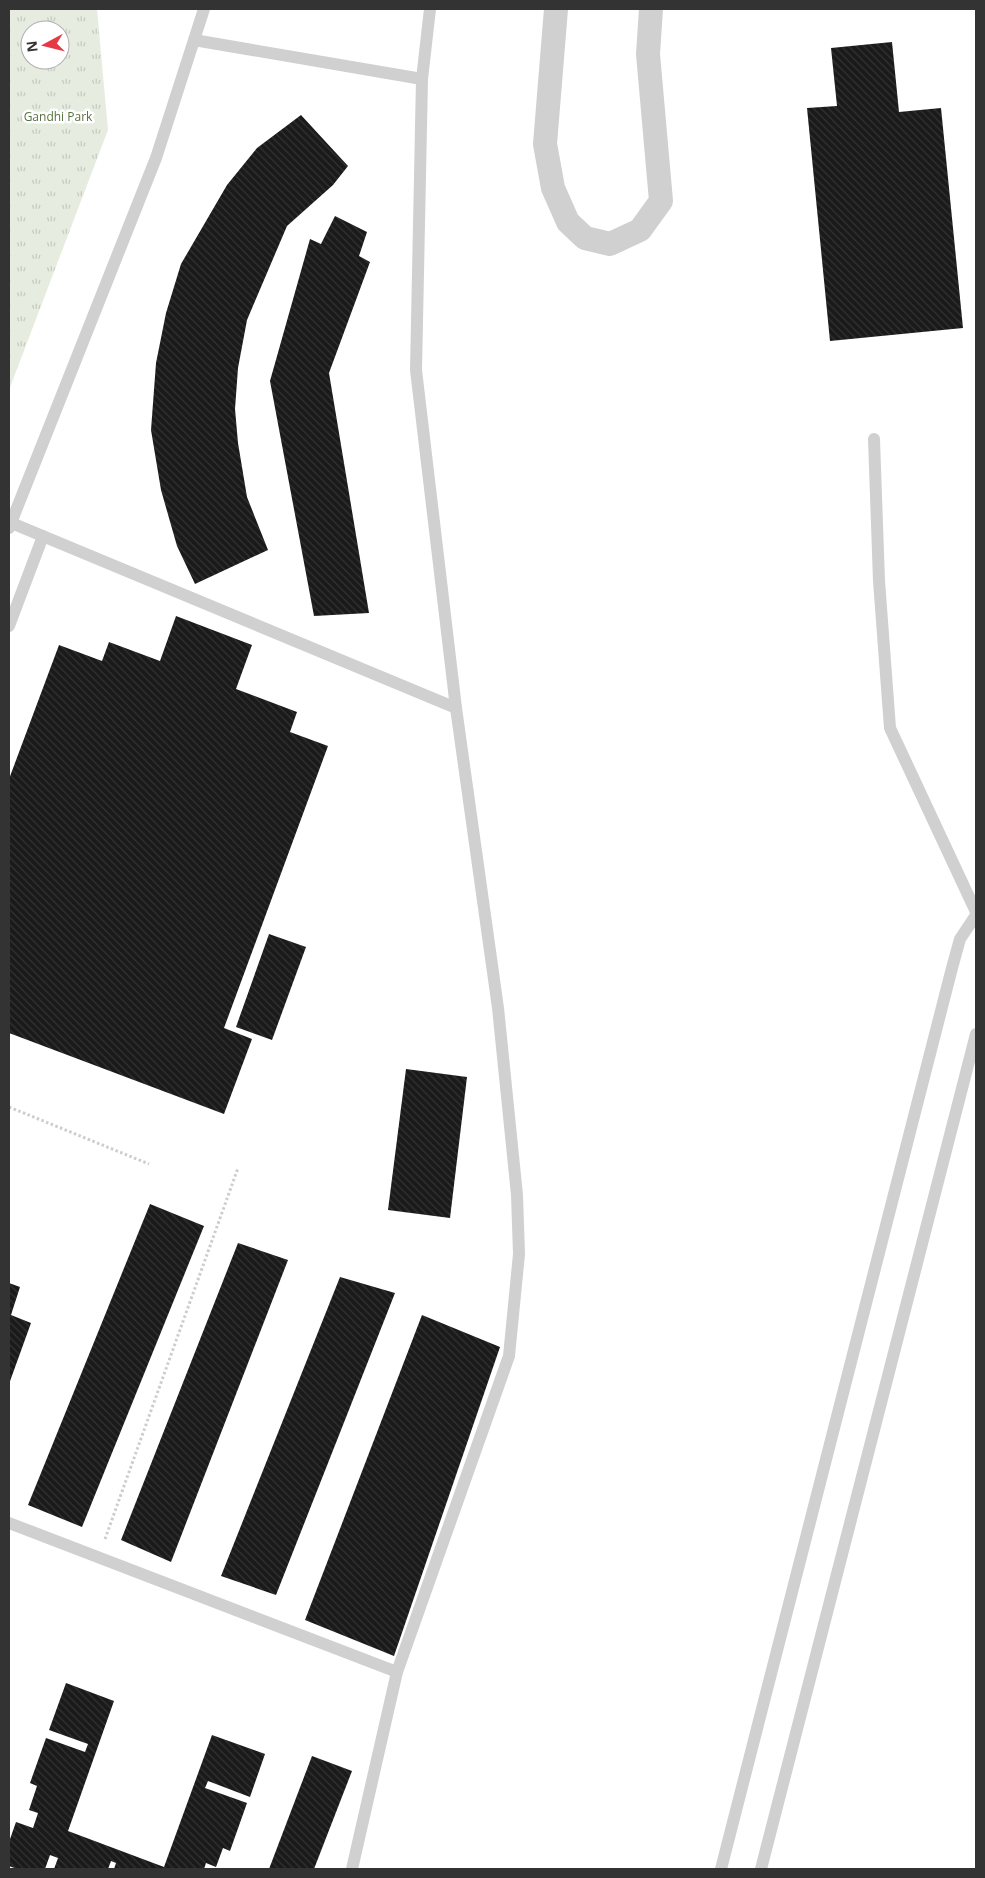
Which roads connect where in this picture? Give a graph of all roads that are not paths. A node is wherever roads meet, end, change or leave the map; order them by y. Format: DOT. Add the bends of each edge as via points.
graph roads {
  1 [pos="204,9"];
  2 [pos="430,9"];
  3 [pos="556,9"];
  4 [pos="651,9"];
  5 [pos="194,40"];
  6 [pos="422,79"];
  7 [pos="874,439"];
  8 [pos="10,524"];
  9 [pos="43,536"];
  10 [pos="9,626"];
  11 [pos="456,708"];
  12 [pos="976,914"];
  13 [pos="976,1034"];
  14 [pos="9,1523"];
  15 [pos="397,1672"];
  16 [pos="352,1869"];
  17 [pos="720,1869"];
  18 [pos="761,1869"];
  1 -- 5 [label="lane"];
  2 -- 6 [label="lane"];
  3 -- 4 [label="street" via="545,144 554,188 568,222 585,238 610,244 640,230 661,201 648,54"];
  5 -- 6 [label="lane"];
  5 -- 8 [label="lane" via="156,158"];
  6 -- 11 [label="lane" via="416,370"];
  7 -- 12 [label="lane" via="878,581 890,728"];
  8 -- 9 [label="lane"];
  9 -- 10 [label="lane"];
  9 -- 11 [label="lane"];
  11 -- 15 [label="lane" via="498,1008 517,1195 519,1254 510,1356"];
  12 -- 17 [label="lane" via="960,939 952,968"];
  13 -- 18 [label="lane"];
  14 -- 15 [label="lane"];
  15 -- 16 [label="lane"];
}
